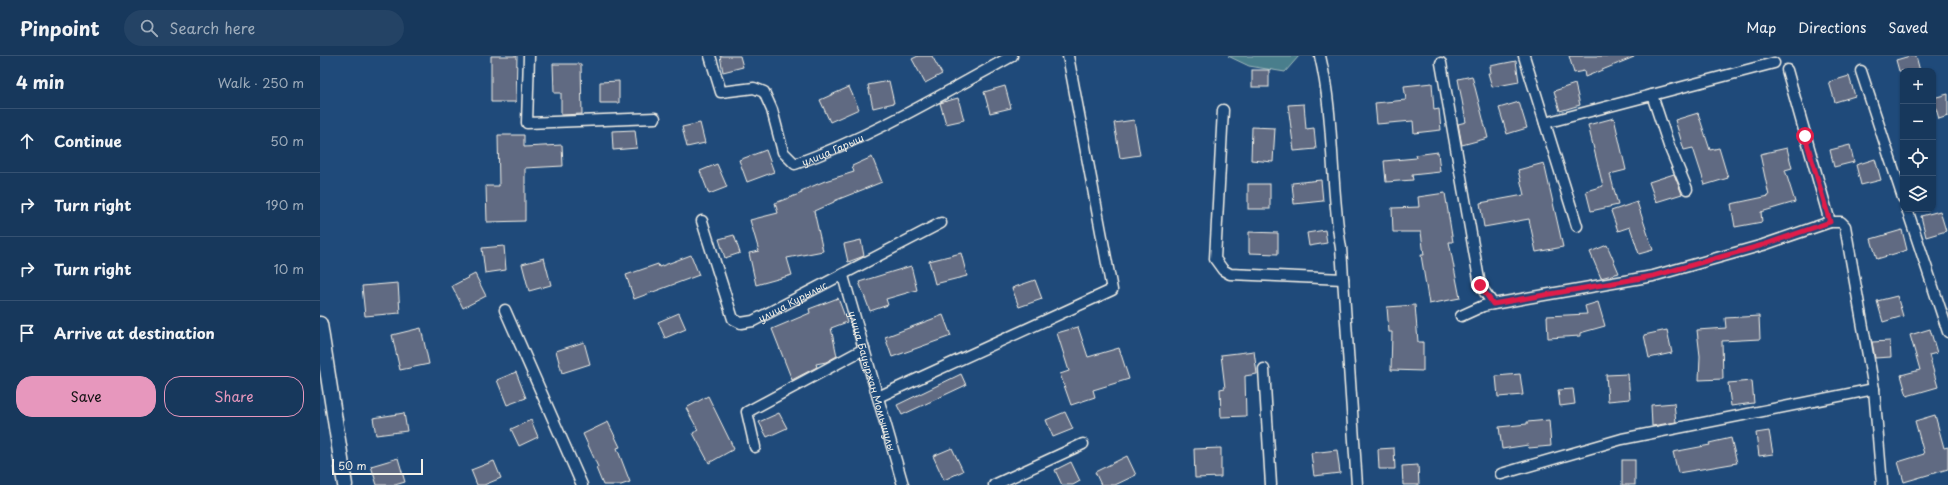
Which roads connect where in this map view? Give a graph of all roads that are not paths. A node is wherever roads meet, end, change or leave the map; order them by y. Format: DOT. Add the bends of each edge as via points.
graph roads {
  1 [pos="529,56"];
  2 [pos="710,56"];
  3 [pos="1012,56"];
  4 [pos="1068,56"];
  5 [pos="1320,56"];
  6 [pos="1524,56"];
  7 [pos="1441,63"];
  8 [pos="1774,63"];
  9 [pos="1787,70"];
  10 [pos="1860,71"];
  11 [pos="1652,95"];
  12 [pos="1223,110"];
  13 [pos="655,118"];
  14 [pos="1545,123"];
  15 [pos="1687,189"];
  16 [pos="1900,189"];
  17 [pos="1908,212"];
  18 [pos="702,221"];
  19 [pos="1830,222"];
  20 [pos="941,224"];
  21 [pos="1577,226"];
  22 [pos="843,276"];
  23 [pos="1343,279"];
  24 [pos="1493,304"];
  25 [pos="505,310"];
  26 [pos="1461,316"];
  27 [pos="320,324"];
  28 [pos="1948,332"];
  29 [pos="864,349"];
  30 [pos="1264,369"];
  31 [pos="1874,389"];
  32 [pos="878,397"];
  33 [pos="1083,444"];
  34 [pos="755,446"];
  35 [pos="1501,474"];
  36 [pos="345,485"];
  37 [pos="582,485"];
  38 [pos="903,485"];
  39 [pos="994,485"];
  40 [pos="1271,485"];
  41 [pos="1357,485"];
  42 [pos="1882,485"];
  1 -- 13 [label="street" via="527,123"];
  2 -- 3 [label="street, улица Гарыш" via="721,92 754,88 764,92 772,110 783,152 795,164 851,142"];
  4 -- 32 [label="street" via="1112,290"];
  5 -- 23 [label="street" via="1327,89 1336,224"];
  6 -- 14 [label="street"];
  7 -- 24 [label="street" via="1480,285"];
  8 -- 11 [label="street"];
  9 -- 19 [label="street"];
  10 -- 16 [label="street"];
  11 -- 14 [label="street"];
  11 -- 15 [label="street"];
  12 -- 23 [label="street" via="1215,259 1223,270 1230,274"];
  14 -- 21 [label="street"];
  17 -- 28 [label="street"];
  18 -- 22 [label="street, улица Курылыс" via="733,319 741,323 754,321"];
  19 -- 24 [label="street" via="1763,245 1653,276"];
  19 -- 31 [label="street" via="1841,222 1845,226"];
  20 -- 22 [label="street, улица Курылыс"];
  22 -- 29 [label="street, улица Бауыржан Момышулы"];
  23 -- 41 [label="street"];
  24 -- 26 [label="street"];
  25 -- 37 [label="street"];
  27 -- 36 [label="main road"];
  29 -- 32 [label="street, улица Бауыржан Момышулы"];
  29 -- 34 [label="street" via="747,412"];
  30 -- 40 [label="street"];
  31 -- 35 [label="street" via="1622,439"];
  31 -- 42 [label="street"];
  32 -- 38 [label="street, улица Бауыржан Момышулы"];
  33 -- 39 [label="street"];
}
